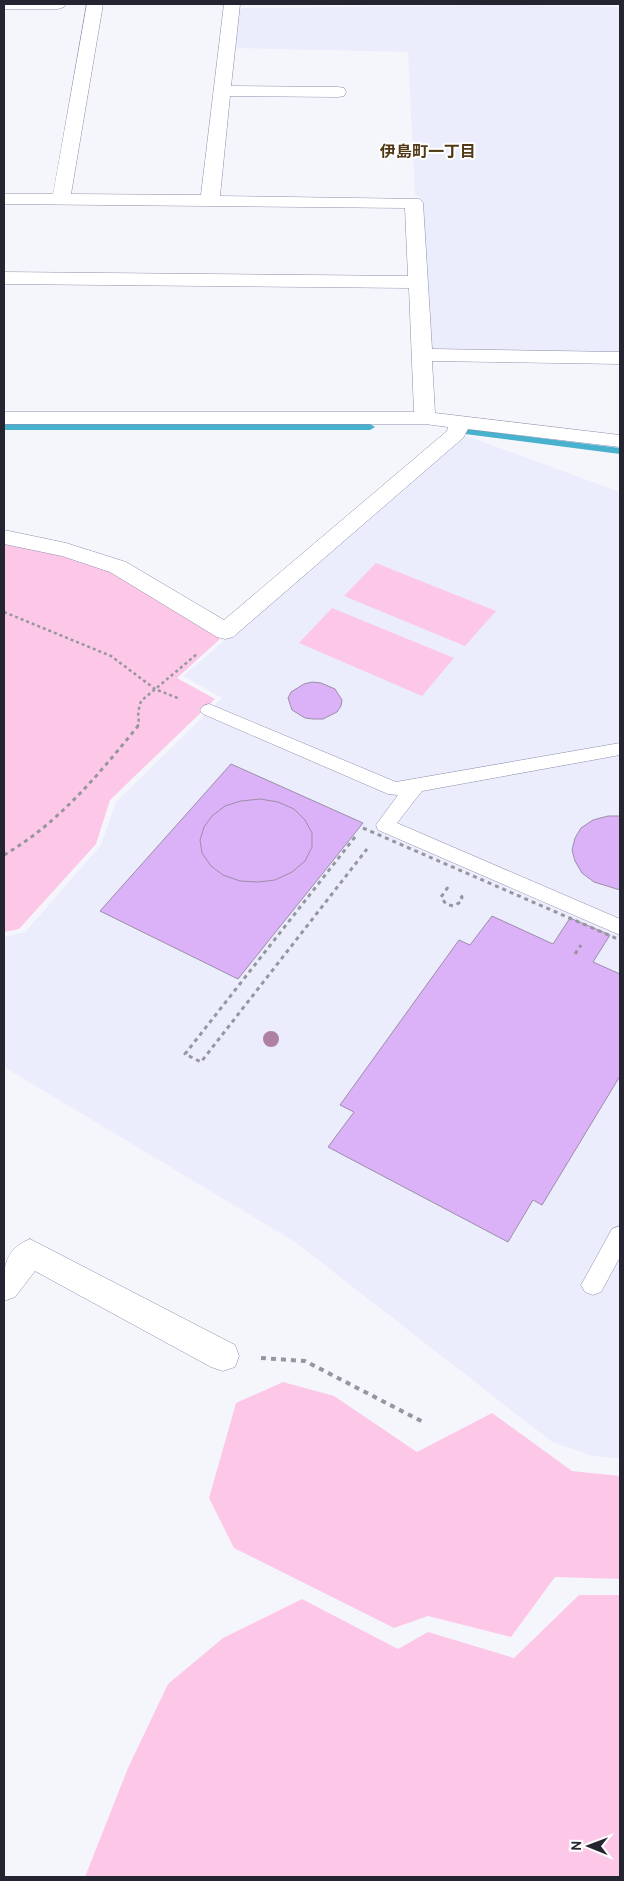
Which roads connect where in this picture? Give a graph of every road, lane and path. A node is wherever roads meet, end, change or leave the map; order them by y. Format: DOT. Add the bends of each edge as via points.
graph roads {
  1 [pos="4,4"];
  2 [pos="58,4"];
  3 [pos="95,4"];
  4 [pos="232,4"];
  5 [pos="221,92"];
  6 [pos="338,92"];
  7 [pos="4,199"];
  8 [pos="61,200"];
  9 [pos="210,200"];
  10 [pos="4,278"];
  11 [pos="417,282"];
  12 [pos="422,355"];
  13 [pos="620,358"];
  14 [pos="4,418"];
  15 [pos="425,418"];
  16 [pos="461,421"];
  17 [pos="620,441"];
  18 [pos="4,537"];
  19 [pos="4,612"];
  20 [pos="225,631"];
  21 [pos="155,689"];
  22 [pos="186,701"];
  23 [pos="209,710"];
  24 [pos="620,749"];
  25 [pos="415,787"];
  26 [pos="376,824"];
  27 [pos="363,828"];
  28 [pos="374,840"];
  29 [pos="368,848"];
  30 [pos="4,855"];
  31 [pos="442,894"];
  32 [pos="461,902"];
  33 [pos="620,926"];
  34 [pos="620,940"];
  35 [pos="620,1236"];
  36 [pos="593,1285"];
  37 [pos="4,1287"];
  38 [pos="223,1356"];
  39 [pos="425,1423"];
  1 -- 2 [label="street"];
  3 -- 8 [label="street"];
  4 -- 5 [label="street"];
  5 -- 6 [label="street"];
  5 -- 9 [label="street"];
  7 -- 8 [label="street"];
  8 -- 9 [label="street"];
  9 -- 11 [label="street" via="414,203"];
  10 -- 11 [label="street"];
  11 -- 12 [label="street"];
  12 -- 13 [label="street"];
  12 -- 15 [label="street"];
  14 -- 15 [label="street"];
  15 -- 16 [label="street"];
  16 -- 17 [label="street"];
  16 -- 20 [label="street" via="456,434"];
  18 -- 20 [label="street" via="66,550 118,567"];
  19 -- 21 [label="path" via="112,656"];
  20 -- 21 [label="path"];
  21 -- 22 [label="path"];
  21 -- 30 [label="path" via="141,701 138,724 59,816"];
  23 -- 25 [label="lane" via="395,790"];
  24 -- 25 [label="lane"];
  25 -- 26 [label="lane"];
  26 -- 27 [label="path"];
  26 -- 28 [label="path"];
  26 -- 33 [label="lane"];
  27 -- 29 [label="path" via="185,1054 201,1062"];
  27 -- 34 [label="path, bridge"];
  31 -- 32 [label="path" via="446,904 456,906"];
  35 -- 36 [label="lane"];
  37 -- 38 [label="street" via="30,1253"];
  38 -- 39 [label="path" via="305,1361"];
}
